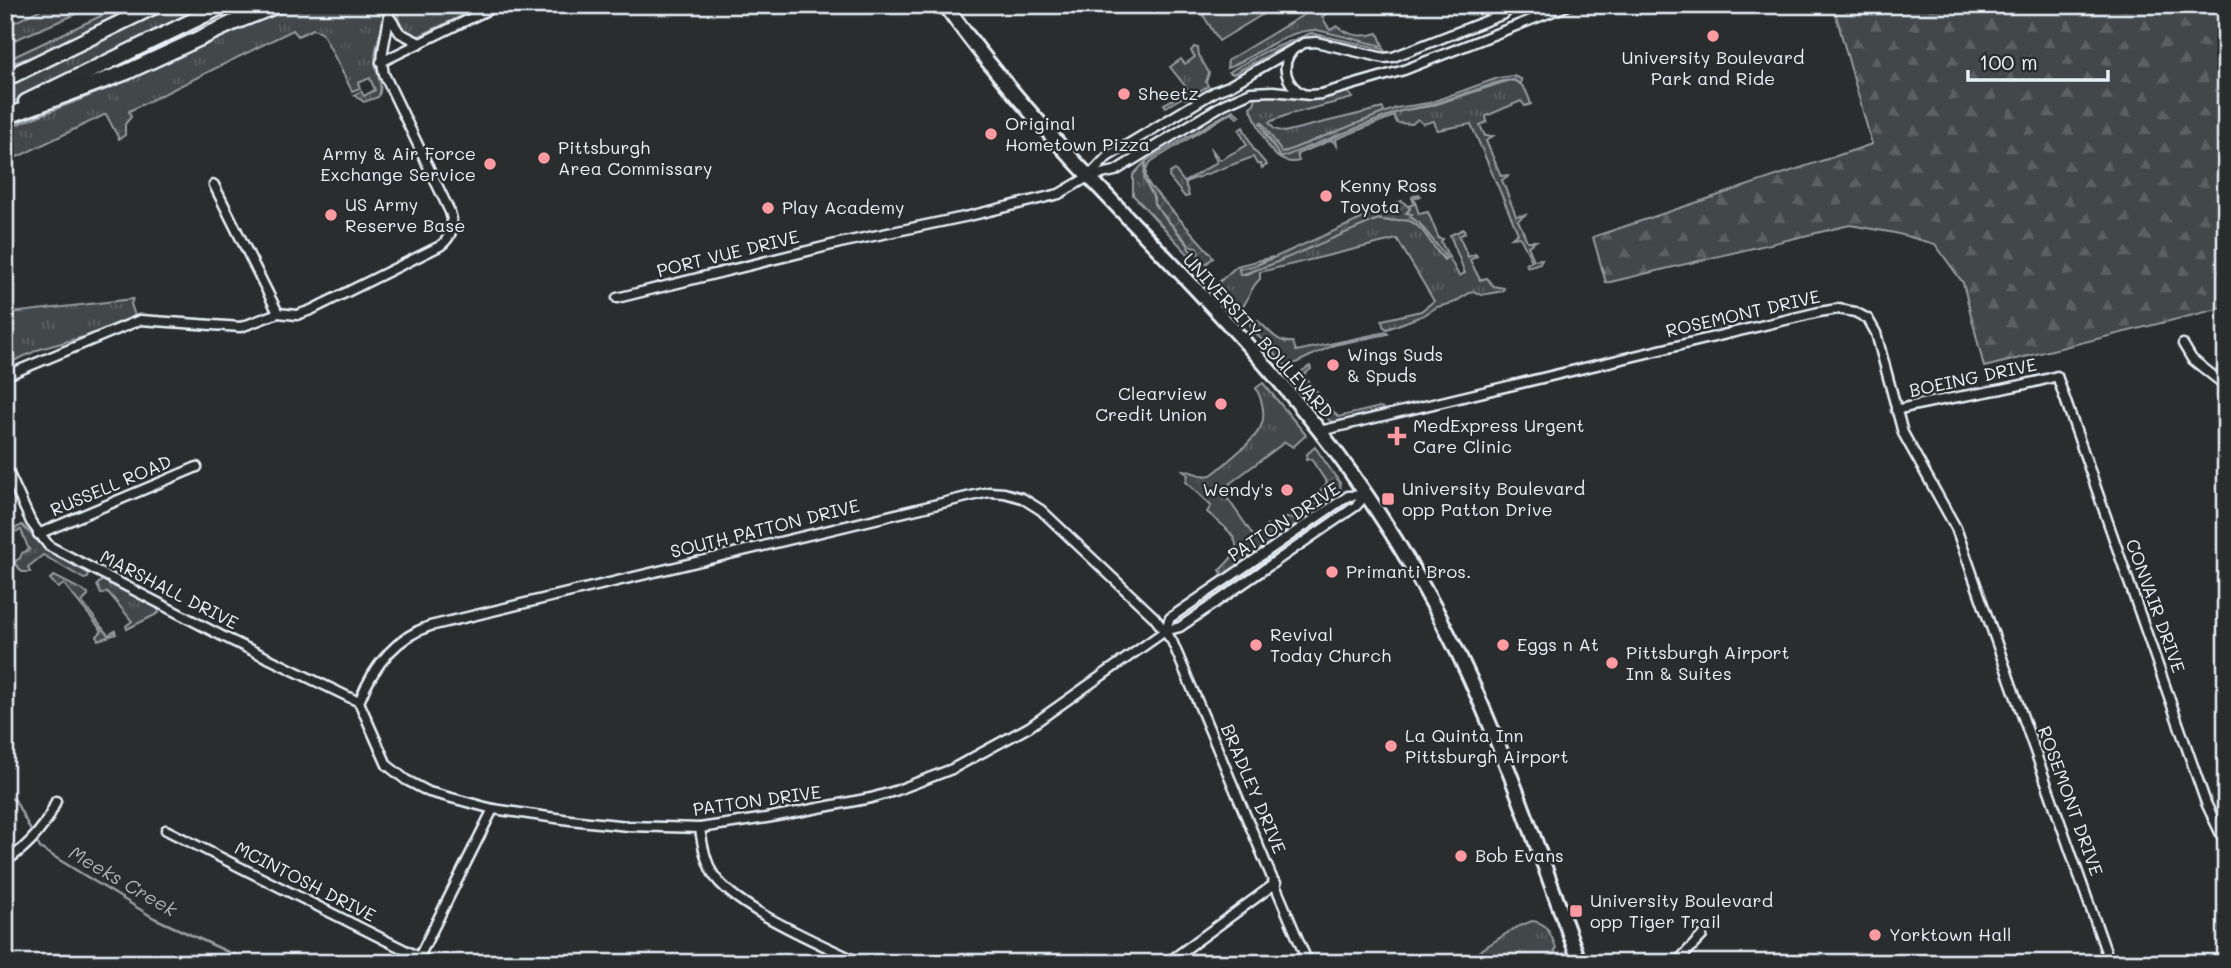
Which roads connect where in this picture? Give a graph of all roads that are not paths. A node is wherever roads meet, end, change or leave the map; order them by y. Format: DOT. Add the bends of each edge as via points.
graph roads {
  1 [pos="157,5"];
  2 [pos="225,5"];
  3 [pos="278,5"];
  4 [pos="498,5"];
  5 [pos="945,5"];
  6 [pos="1514,5"];
  7 [pos="1569,5"];
  8 [pos="389,6"];
  9 [pos="390,18"];
  10 [pos="420,43"];
  11 [pos="1294,48"];
  12 [pos="381,62"];
  13 [pos="5,79"];
  14 [pos="1305,95"];
  15 [pos="5,112"];
  16 [pos="5,117"];
  17 [pos="1088,177"];
  18 [pos="214,184"];
  19 [pos="617,298"];
  20 [pos="278,313"];
  21 [pos="2183,344"];
  22 [pos="5,376"];
  23 [pos="2057,376"];
  24 [pos="2226,386"];
  25 [pos="1896,410"];
  26 [pos="1320,431"];
  27 [pos="5,465"];
  28 [pos="197,467"];
  29 [pos="1366,495"];
  30 [pos="38,534"];
  31 [pos="1165,631"];
  32 [pos="359,702"];
  33 [pos="56,801"];
  34 [pos="493,809"];
  35 [pos="700,828"];
  36 [pos="166,830"];
  37 [pos="2226,845"];
  38 [pos="5,862"];
  39 [pos="1276,883"];
  40 [pos="1702,936"];
  41 [pos="418,960"];
  42 [pos="431,963"];
  43 [pos="860,963"];
  44 [pos="1167,963"];
  45 [pos="1308,963"];
  46 [pos="1580,963"];
  47 [pos="1676,963"];
  48 [pos="2110,963"];
  1 -- 13 [label="highway"];
  2 -- 15 [label="highway"];
  3 -- 16 [label="highway" via="127,72"];
  4 -- 10 [label="street"];
  5 -- 17 [label="main road, UNIVERSITY BOULEVARD" via="997,75"];
  6 -- 11 [label="street" via="1504,14 1393,57 1315,42"];
  7 -- 14 [label="street" via="1404,70"];
  8 -- 9 [label="street"];
  9 -- 10 [label="street" via="400,33"];
  9 -- 12 [label="street"];
  10 -- 12 [label="street"];
  11 -- 14 [label="street" via="1286,61 1287,77"];
  11 -- 17 [label="street" via="1107,157"];
  12 -- 20 [label="street" via="450,212 450,237 434,250 306,313"];
  14 -- 17 [label="street" via="1251,92 1115,171"];
  17 -- 19 [label="street, PORT VUE DRIVE" via="1051,196"];
  17 -- 26 [label="main road, UNIVERSITY BOULEVARD" via="1230,326"];
  18 -- 20 [label="street"];
  20 -- 22 [label="street" via="241,327 140,320"];
  21 -- 24 [label="street" via="2192,359"];
  23 -- 25 [label="street, BOEING DRIVE"];
  23 -- 37 [label="street, CONVAIR DRIVE" via="2211,814"];
  25 -- 26 [label="street, ROSEMONT DRIVE" via="1872,325 1862,314 1838,309"];
  25 -- 48 [label="street, ROSEMONT DRIVE" via="1907,444 1956,528"];
  26 -- 29 [label="main road, UNIVERSITY BOULEVARD"];
  27 -- 30 [label="street, MARSHALL DRIVE"];
  28 -- 30 [label="street, RUSSELL ROAD"];
  29 -- 31 [label="street, PATTON DRIVE" via="1180,627"];
  29 -- 31 [label="street, PATTON DRIVE" via="1349,496 1338,503 1170,618"];
  29 -- 46 [label="main road, UNIVERSITY BOULEVARD" via="1425,591 1468,675"];
  30 -- 32 [label="street, MARSHALL DRIVE" via="61,553"];
  31 -- 32 [label="street, SOUTH PATTON DRIVE" via="1041,510 1012,494 989,492 430,626 393,646"];
  31 -- 35 [label="street, PATTON DRIVE" via="1029,727 941,774 871,798"];
  31 -- 39 [label="street, BRADLEY DRIVE" via="1177,649"];
  32 -- 34 [label="street, PATTON DRIVE" via="383,758 395,773 429,792"];
  33 -- 38 [label="street" via="39,831"];
  34 -- 35 [label="street, PATTON DRIVE" via="628,826"];
  34 -- 41 [label="street"];
  35 -- 43 [label="street" via="707,863 729,892 756,911"];
  36 -- 41 [label="street, MCINTOSH DRIVE"];
  39 -- 44 [label="street"];
  39 -- 45 [label="street, BRADLEY DRIVE"];
  40 -- 47 [label="street"];
  41 -- 42 [label="street, MCINTOSH DRIVE"];
}
